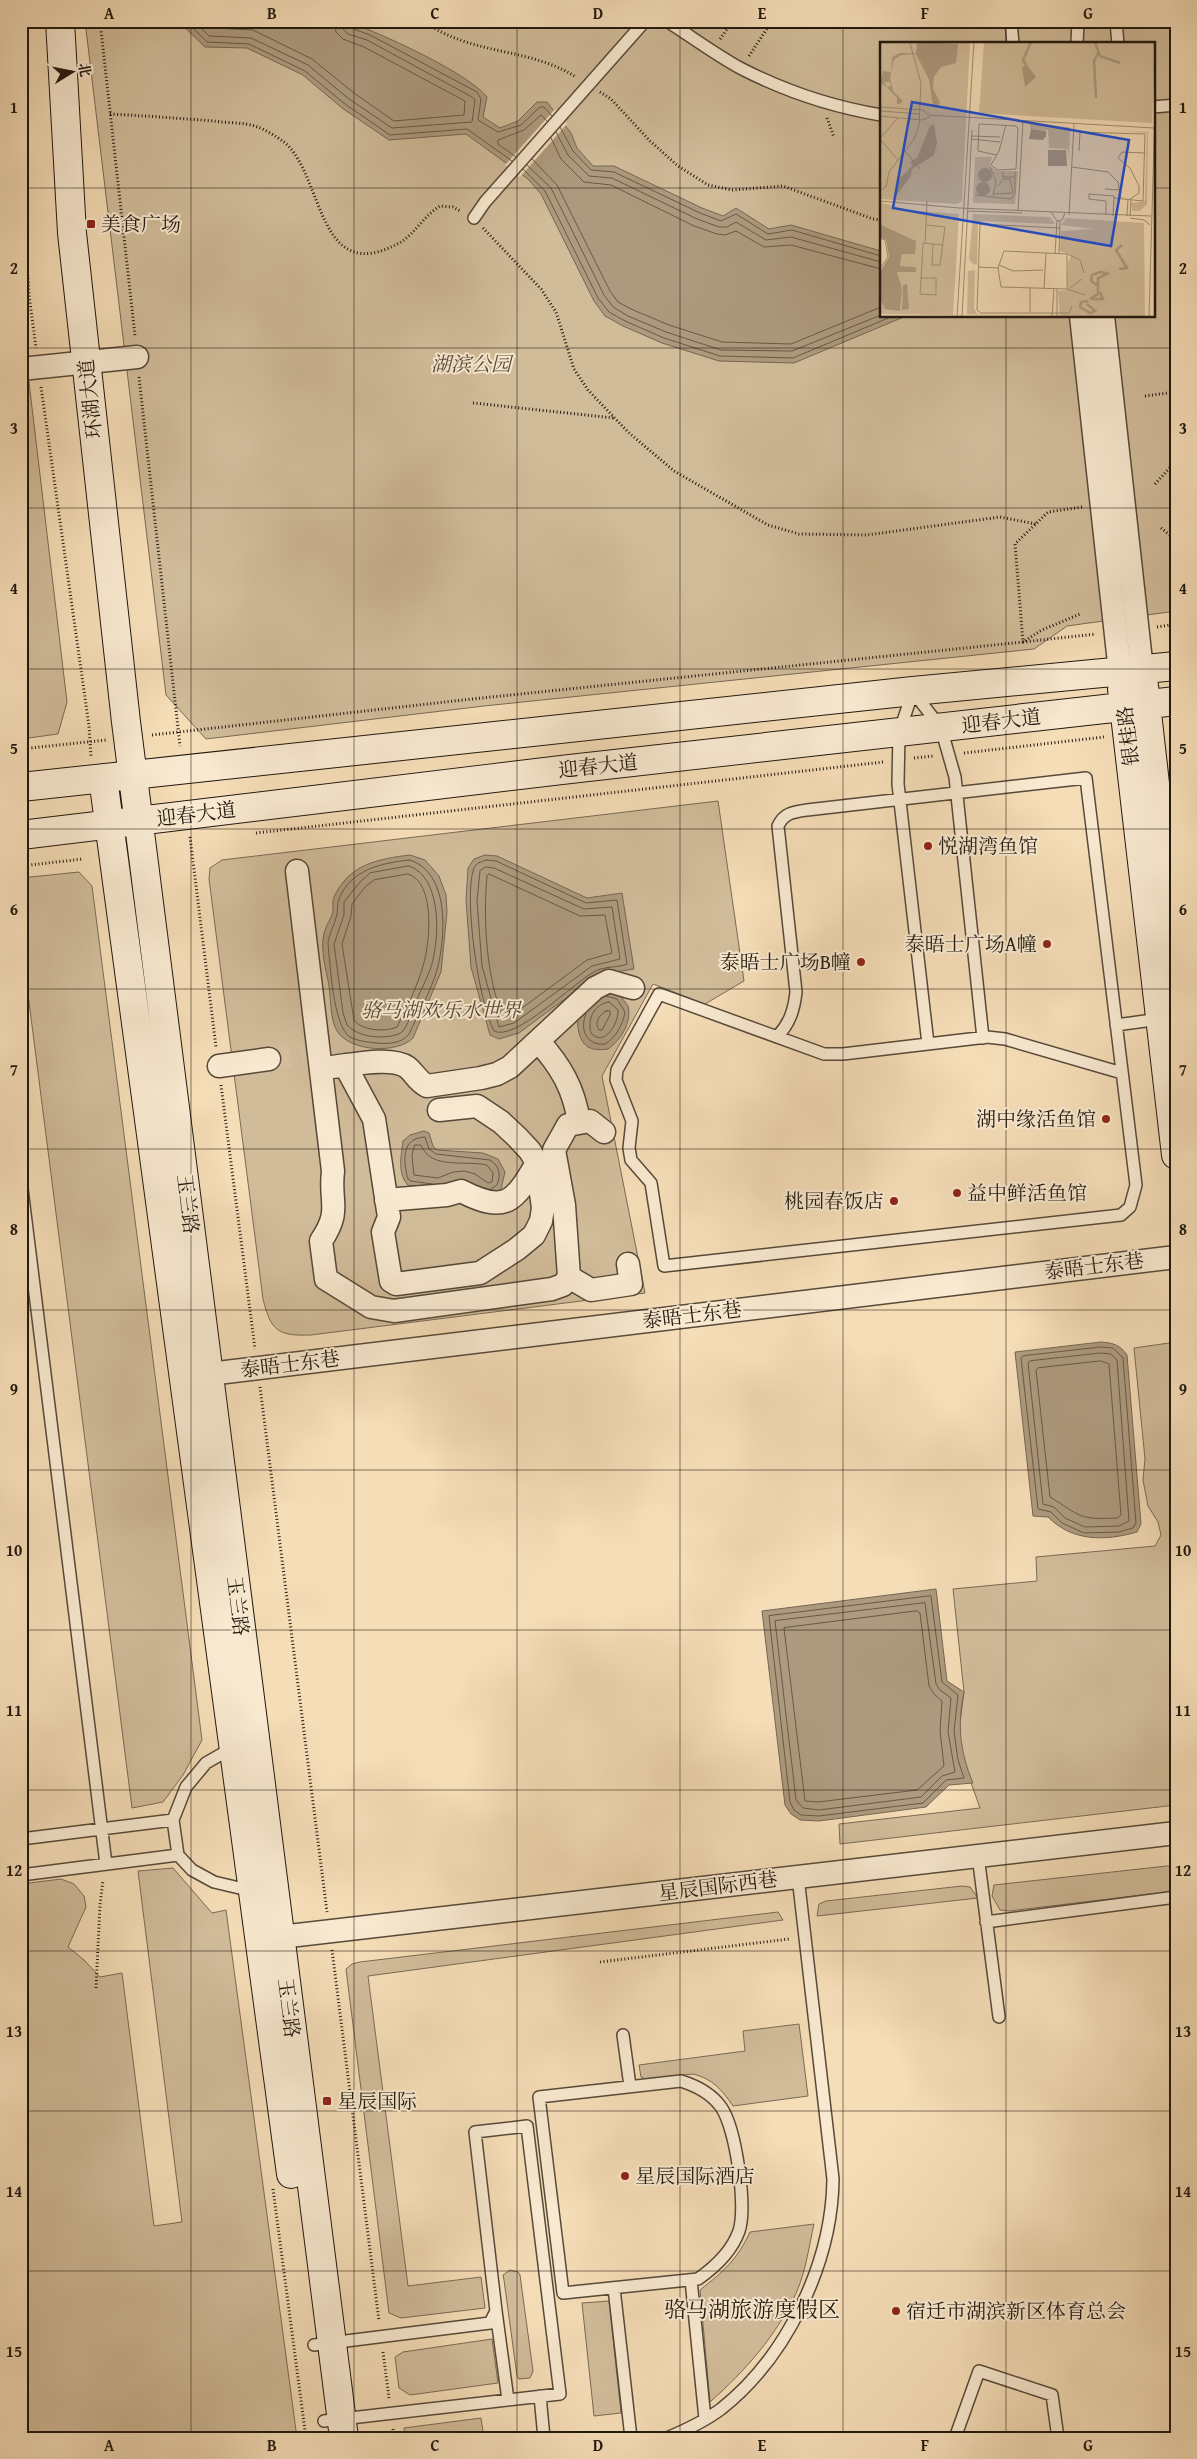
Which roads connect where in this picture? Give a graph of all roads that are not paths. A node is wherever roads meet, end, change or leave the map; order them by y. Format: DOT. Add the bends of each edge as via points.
graph roads {
  1 [pos="60,21"];
  2 [pos="646,21"];
  3 [pos="667,21"];
  4 [pos="1011,21"];
  5 [pos="1078,21"];
  6 [pos="1116,21"];
  7 [pos="677,25"];
  8 [pos="1013,42"];
  9 [pos="1077,42"];
  10 [pos="1118,42"];
  11 [pos="1176,105"];
  12 [pos="1154,107"];
  13 [pos="880,115"];
  14 [pos="474,218"];
  15 [pos="1081,318"];
  16 [pos="1103,318"];
  17 [pos="137,357"];
  18 [pos="86,362"];
  19 [pos="30,368"];
  20 [pos="1176,666"];
  21 [pos="1131,671"];
  22 [pos="913,691"];
  23 [pos="1176,700"];
  24 [pos="1135,705"];
  25 [pos="941,728"];
  26 [pos="899,733"];
  27 [pos="133,775"];
  28 [pos="98,778"];
  29 [pos="21,787"];
  30 [pos="956,793"];
  31 [pos="900,799"];
  32 [pos="140,821"];
  33 [pos="109,824"];
  34 [pos="21,835"];
  35 [pos="297,871"];
  36 [pos="1176,970"];
  37 [pos="632,988"];
  38 [pos="1160,1019"];
  39 [pos="1116,1025"];
  40 [pos="777,1037"];
  41 [pos="983,1038"];
  42 [pos="538,1041"];
  43 [pos="928,1044"];
  44 [pos="315,1058"];
  45 [pos="269,1059"];
  46 [pos="219,1066"];
  47 [pos="345,1066"];
  48 [pos="1122,1073"];
  49 [pos="440,1110"];
  50 [pos="579,1122"];
  51 [pos="604,1132"];
  52 [pos="1176,1155"];
  53 [pos="537,1163"];
  54 [pos="21,1181"];
  55 [pos="386,1200"];
  56 [pos="1176,1257"];
  57 [pos="628,1264"];
  58 [pos="569,1277"];
  59 [pos="209,1374"];
  60 [pos="244,1740"];
  61 [pos="172,1820"];
  62 [pos="101,1829"];
  63 [pos="1176,1833"];
  64 [pos="21,1839"];
  65 [pos="178,1855"];
  66 [pos="978,1856"];
  67 [pos="106,1864"];
  68 [pos="21,1875"];
  69 [pos="798,1877"];
  70 [pos="265,1895"];
  71 [pos="1176,1897"];
  72 [pos="986,1922"];
  73 [pos="270,1938"];
  74 [pos="999,2017"];
  75 [pos="623,2035"];
  76 [pos="630,2086"];
  77 [pos="691,2280"];
  78 [pos="614,2288"];
  79 [pos="496,2311"];
  80 [pos="323,2344"];
  81 [pos="540,2396"];
  82 [pos="508,2400"];
  83 [pos="704,2420"];
  84 [pos="334,2429"];
  85 [pos="544,2438"];
  86 [pos="631,2438"];
  87 [pos="667,2438"];
  88 [pos="955,2438"];
  89 [pos="1058,2438"];
  1 -- 18 [label="street, 环湖大道" via="72,233"];
  2 -- 14 [label="lane"];
  3 -- 7 [label="lane"];
  4 -- 8 [label="lane"];
  5 -- 9 [label="lane"];
  6 -- 10 [label="lane"];
  7 -- 13 [label="lane" via="741,68 795,93"];
  11 -- 12 [label="lane"];
  15 -- 21 [label="street, 银桂路" via="1101,504"];
  16 -- 21 [label="street, 银桂路"];
  17 -- 18 [label="street"];
  18 -- 19 [label="street"];
  18 -- 27 [label="street, 环湖大道"];
  20 -- 21 [label="street, 迎春大道"];
  21 -- 22 [label="street, 迎春大道"];
  21 -- 24 [label="street, 银桂路"];
  22 -- 25 [label="lane"];
  22 -- 26 [label="lane"];
  22 -- 27 [label="street, 迎春大道"];
  23 -- 24 [label="street, 迎春大道"];
  24 -- 25 [label="street, 迎春大道"];
  24 -- 36 [label="street, 银桂路"];
  24 -- 38 [label="street, 银桂路" via="1127,734"];
  25 -- 26 [label="street, 迎春大道"];
  25 -- 30 [label="lane" via="955,777"];
  26 -- 31 [label="lane"];
  26 -- 32 [label="street, 迎春大道"];
  27 -- 28 [label="street, 迎春大道"];
  27 -- 32 [label="street, 玉兰路"];
  28 -- 29 [label="street, 迎春大道"];
  28 -- 33 [label="street, 玉兰路"];
  30 -- 31 [label="lane"];
  30 -- 39 [label="lane" via="1086,778"];
  30 -- 41 [label="lane"];
  31 -- 40 [label="lane" via="792,812 782,817 778,826 796,992 794,1010 787,1026"];
  31 -- 43 [label="lane"];
  32 -- 33 [label="street, 迎春大道"];
  32 -- 59 [label="street, 玉兰路"];
  33 -- 34 [label="street, 迎春大道"];
  33 -- 60 [label="street, 玉兰路"];
  35 -- 44 [label="street" via="319,1040"];
  37 -- 42 [label="street" via="608,981 602,984"];
  38 -- 39 [label="lane"];
  38 -- 52 [label="street, 银桂路"];
  39 -- 48 [label="lane"];
  40 -- 43 [label="lane" via="824,1054"];
  40 -- 48 [label="lane" via="659,994 617,1070 616,1080 632,1121 631,1160 651,1183 664,1266 1120,1215 1130,1207 1136,1185"];
  41 -- 43 [label="lane"];
  41 -- 48 [label="lane" via="1005,1039"];
  42 -- 47 [label="street" via="510,1067 497,1074 447,1084 427,1086 417,1081 408,1068 389,1062"];
  42 -- 50 [label="street" via="563,1071 576,1103"];
  44 -- 47 [label="street"];
  44 -- 58 [label="street" via="334,1201 332,1225 321,1241 326,1279 371,1306 394,1311 552,1289 563,1285"];
  45 -- 46 [label="street"];
  47 -- 55 [label="street" via="374,1119"];
  49 -- 53 [label="street" via="477,1106 501,1122 530,1151"];
  50 -- 51 [label="street" via="590,1121"];
  50 -- 58 [label="street" via="568,1125 554,1150 564,1206"];
  53 -- 55 [label="street" via="520,1192 506,1201 478,1200 461,1191"];
  53 -- 55 [label="street" via="543,1208 541,1221 534,1234 517,1249 480,1273 405,1285 391,1281 383,1232 388,1217"];
  54 -- 62 [label="lane"];
  56 -- 59 [label="street, 泰晤士东巷"];
  57 -- 58 [label="street" via="631,1284 591,1290"];
  59 -- 60 [label="street, 玉兰路"];
  60 -- 61 [label="lane" via="206,1763 186,1787"];
  60 -- 70 [label="street, 玉兰路"];
  61 -- 62 [label="lane"];
  61 -- 65 [label="lane"];
  62 -- 64 [label="lane"];
  62 -- 67 [label="lane"];
  63 -- 66 [label="street, 星辰国际西巷"];
  65 -- 67 [label="lane"];
  65 -- 70 [label="lane" via="192,1870 214,1882"];
  66 -- 69 [label="street, 星辰国际西巷"];
  66 -- 72 [label="lane"];
  67 -- 68 [label="lane"];
  69 -- 73 [label="street, 星辰国际西巷"];
  69 -- 83 [label="lane" via="832,2179 829,2216 810,2284 790,2327 772,2356 746,2387"];
  70 -- 73 [label="street, 玉兰路"];
  71 -- 72 [label="lane"];
  72 -- 74 [label="lane"];
  73 -- 80 [label="street, 玉兰路"];
  75 -- 76 [label="lane"];
  76 -- 77 [label="lane" via="681,2081 700,2087 722,2108 734,2138 742,2207 740,2229 732,2246 712,2269"];
  76 -- 78 [label="lane" via="539,2097 564,2293"];
  77 -- 78 [label="lane"];
  77 -- 83 [label="lane"];
  78 -- 86 [label="lane"];
  79 -- 80 [label="lane" via="490,2323"];
  79 -- 81 [label="lane" via="475,2132 527,2126 560,2394"];
  79 -- 82 [label="lane"];
  80 -- 84 [label="street, 玉兰路"];
  81 -- 82 [label="lane"];
  81 -- 85 [label="lane"];
  82 -- 84 [label="lane" via="391,2413"];
  83 -- 87 [label="lane"];
  88 -- 89 [label="lane" via="979,2371 1052,2395"];
}
